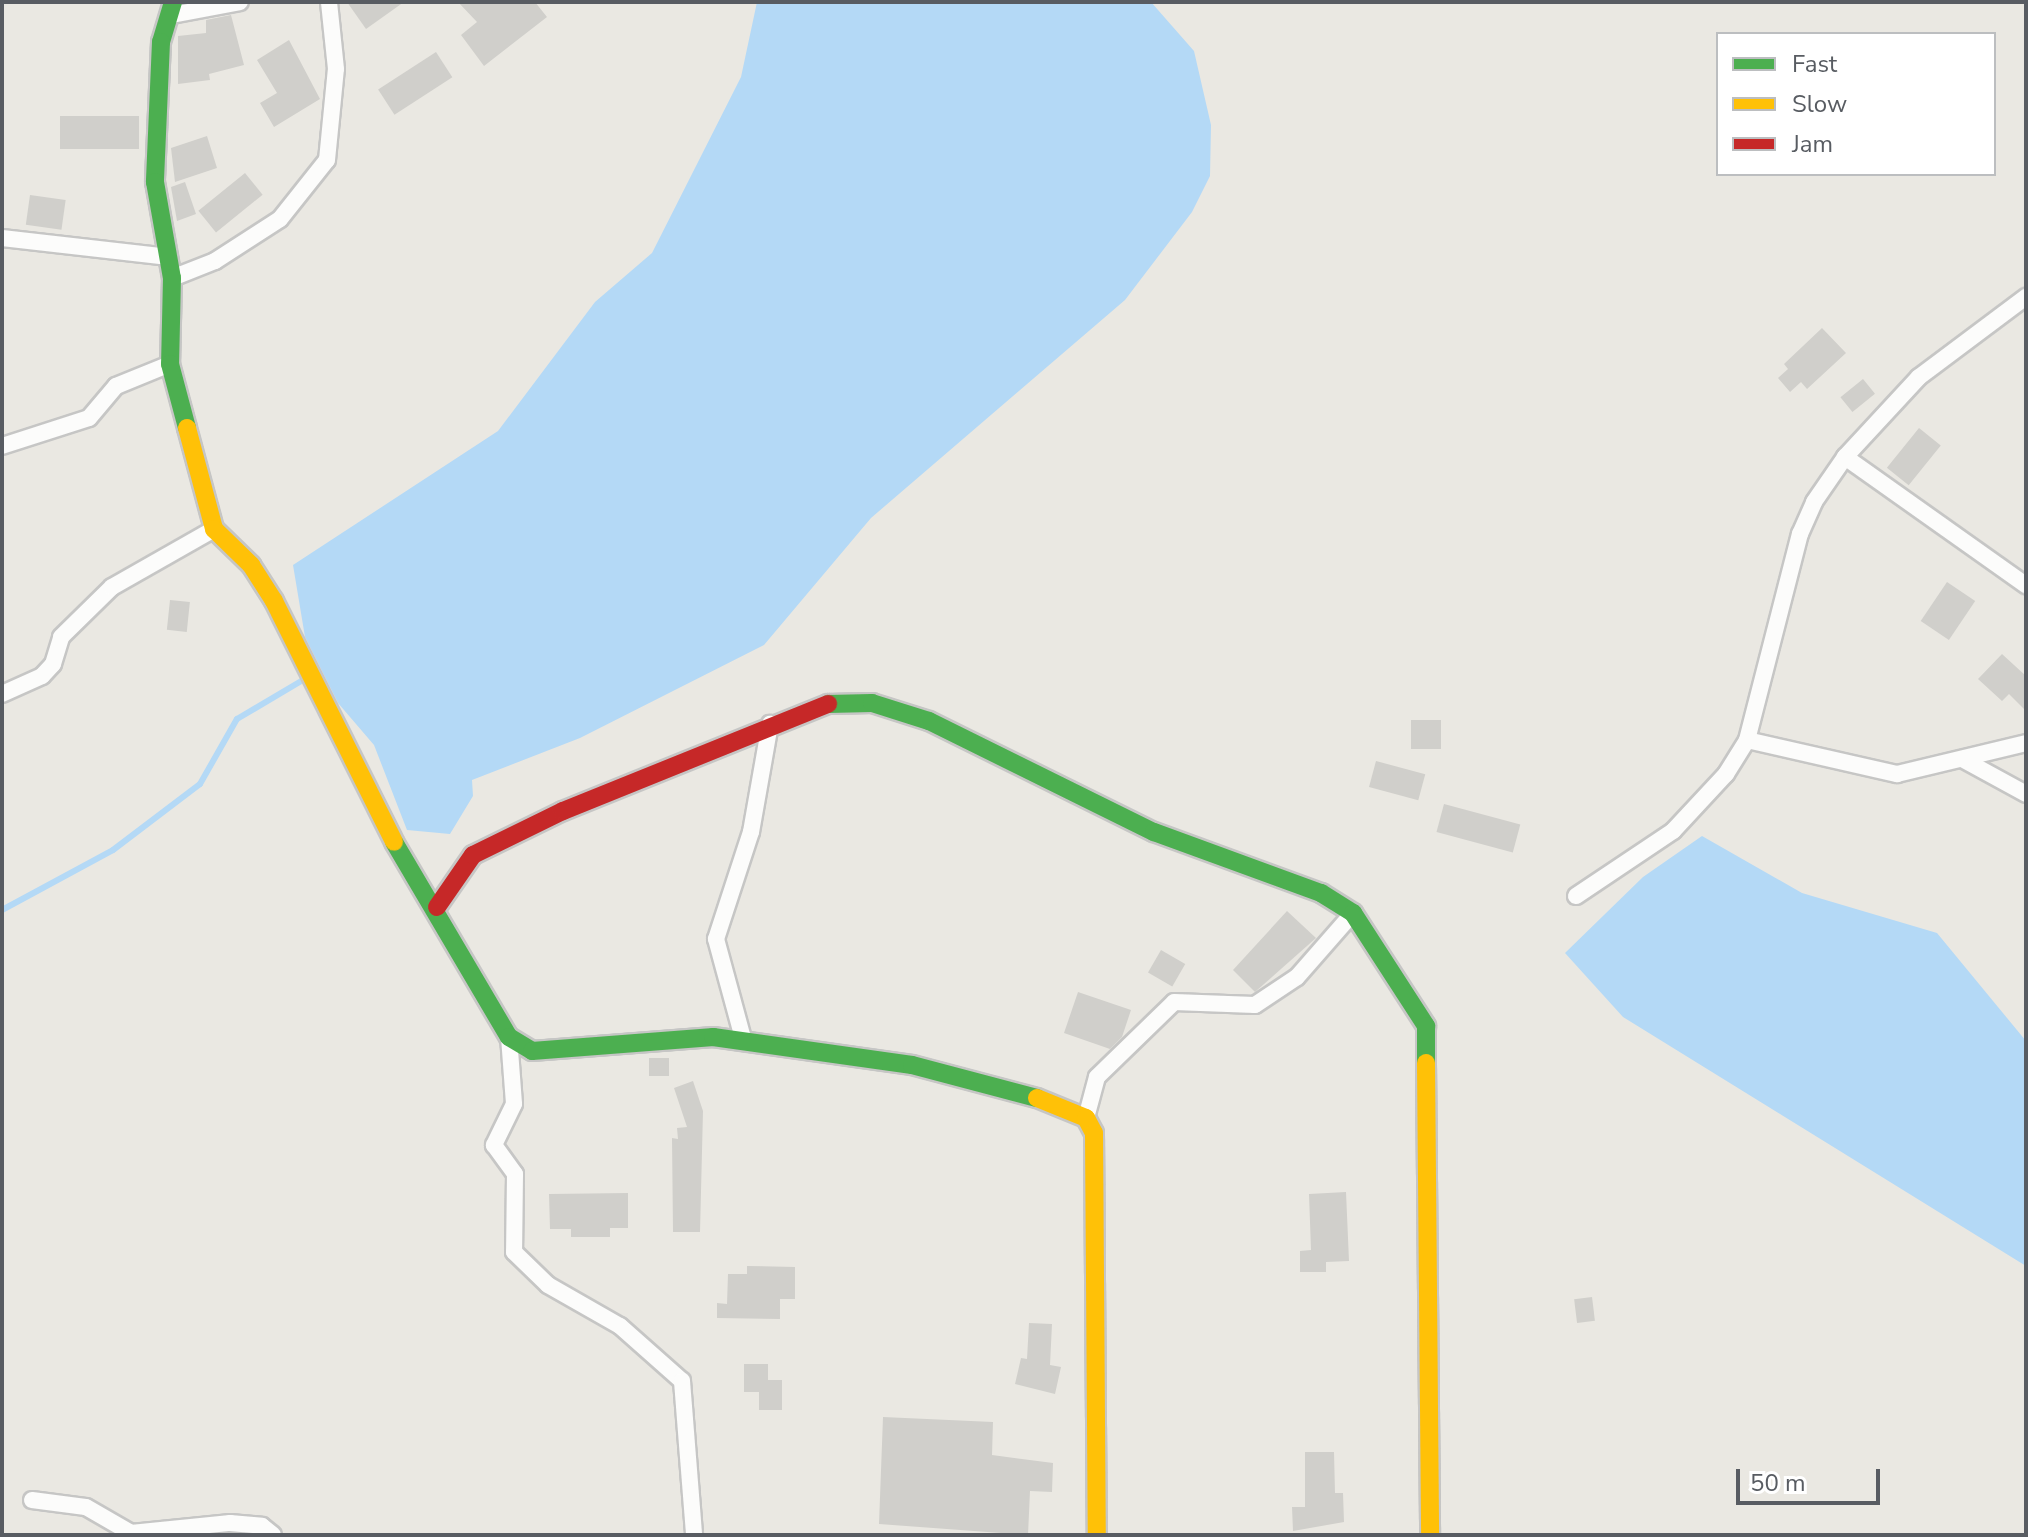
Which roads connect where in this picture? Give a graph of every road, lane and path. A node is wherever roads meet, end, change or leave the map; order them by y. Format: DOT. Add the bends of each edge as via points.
graph roads {
  1 [pos="240,2"];
  2 [pos="329,2"];
  3 [pos="173,8"];
  4 [pos="2,238"];
  5 [pos="169,257"];
  6 [pos="172,278"];
  7 [pos="2026,297"];
  8 [pos="170,364"];
  9 [pos="2,446"];
  10 [pos="1845,457"];
  11 [pos="214,529"];
  12 [pos="2026,585"];
  13 [pos="2,694"];
  14 [pos="770,724"];
  15 [pos="1747,740"];
  16 [pos="2026,743"];
  17 [pos="1964,760"];
  18 [pos="2026,794"];
  19 [pos="1576,896"];
  20 [pos="437,907"];
  21 [pos="1353,913"];
  22 [pos="509,1037"];
  23 [pos="744,1042"];
  24 [pos="1086,1118"];
  25 [pos="32,1500"];
  26 [pos="273,1535"];
  27 [pos="694,1535"];
  28 [pos="1097,1535"];
  29 [pos="1430,1535"];
  1 -- 3 [label="street"];
  2 -- 6 [label="street" via="336,69 327,160 280,219 215,261"];
  3 -- 5 [label="street" via="161,42 155,182"];
  4 -- 5 [label="street"];
  5 -- 6 [label="street"];
  6 -- 8 [label="street"];
  7 -- 10 [label="street" via="1919,377"];
  8 -- 9 [label="street" via="116,386 89,418"];
  8 -- 11 [label="street"];
  10 -- 12 [label="street"];
  10 -- 15 [label="street" via="1814,502 1800,534"];
  11 -- 13 [label="street" via="112,587 61,637 53,664 42,676"];
  11 -- 20 [label="street" via="251,565 306,663 386,830"];
  14 -- 20 [label="street" via="473,855"];
  14 -- 21 [label="street" via="820,704 872,703 915,716 1154,832 1321,893"];
  14 -- 23 [label="street" via="751,832 716,939"];
  15 -- 17 [label="street" via="1797,748 1868,772 1918,773"];
  15 -- 19 [label="street" via="1726,774 1673,831"];
  16 -- 17 [label="street"];
  17 -- 18 [label="street"];
  20 -- 22 [label="street"];
  21 -- 24 [label="street" via="1297,977 1255,1005 1174,1002 1097,1077"];
  21 -- 29 [label="street" via="1426,1026"];
  22 -- 23 [label="street" via="532,1051 713,1037"];
  22 -- 27 [label="street" via="514,1104 494,1145 515,1174 514,1252 548,1285 620,1326 682,1381"];
  23 -- 24 [label="street" via="912,1065 1045,1100"];
  24 -- 28 [label="street" via="1094,1133"];
  25 -- 26 [label="street" via="86,1507 131,1533 230,1523 262,1526"];
}
